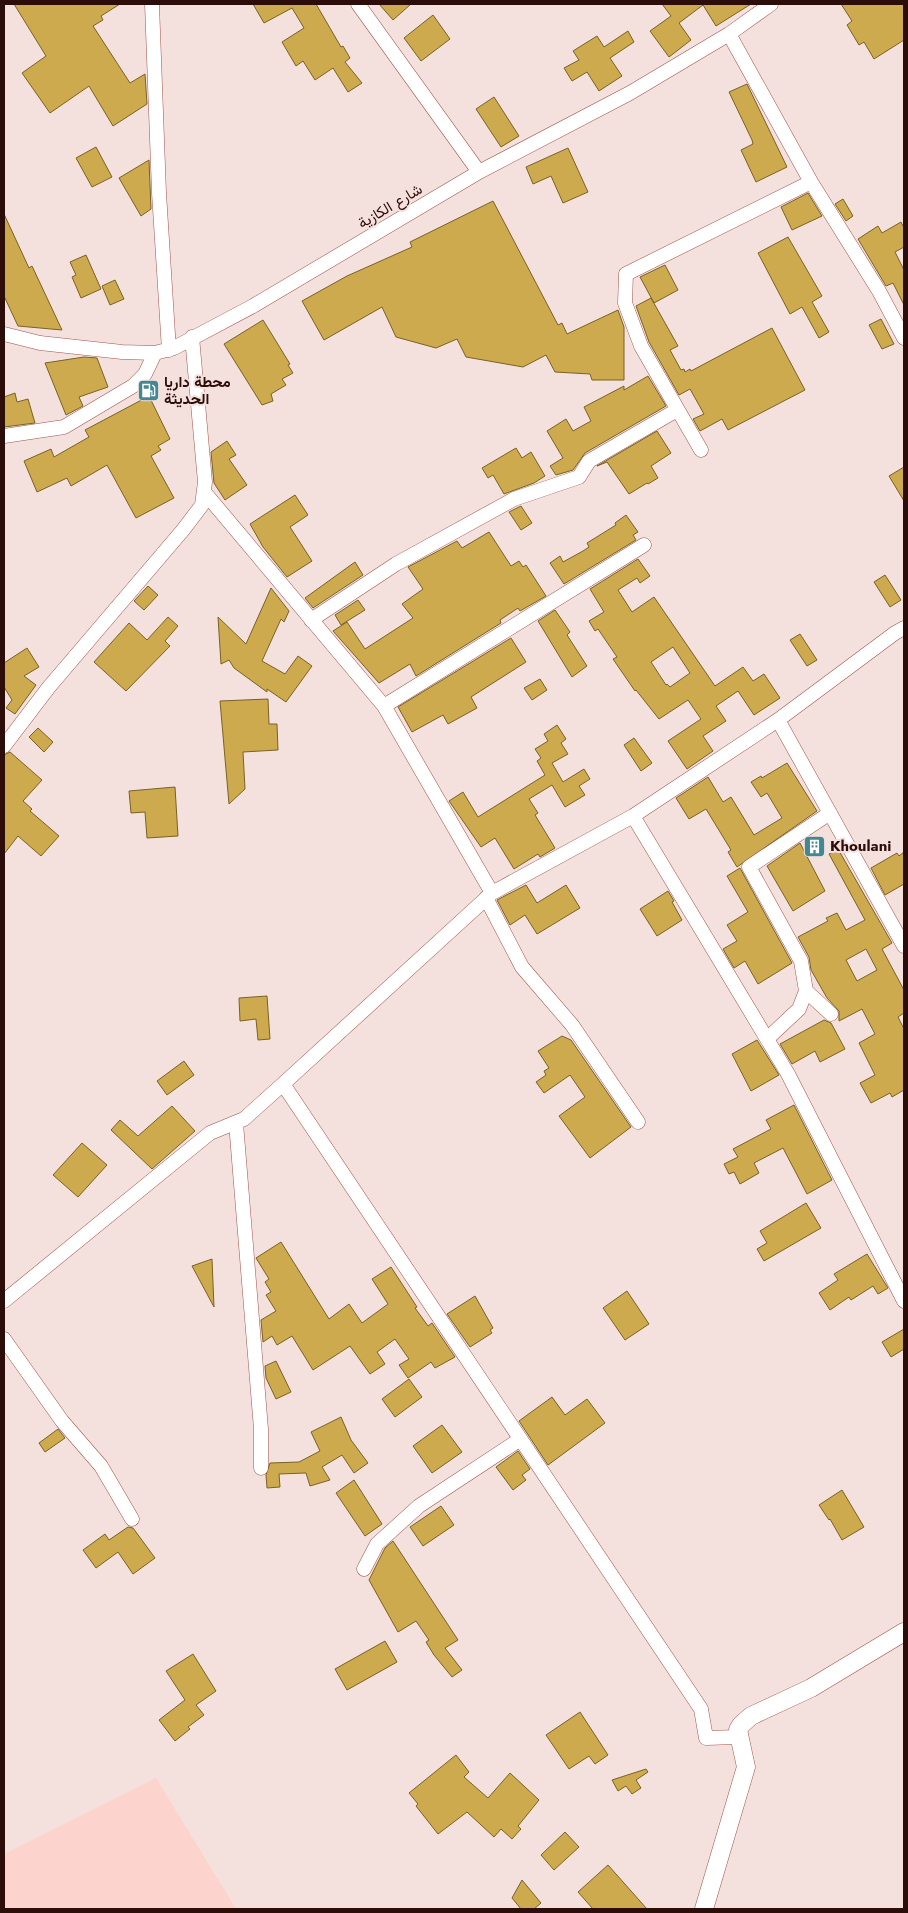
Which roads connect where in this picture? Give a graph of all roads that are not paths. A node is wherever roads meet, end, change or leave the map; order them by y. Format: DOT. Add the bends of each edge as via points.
graph roads {
  1 [pos="152,4"];
  2 [pos="358,4"];
  3 [pos="771,4"];
  4 [pos="753,9"];
  5 [pos="729,34"];
  6 [pos="479,172"];
  7 [pos="811,182"];
  8 [pos="4,334"];
  9 [pos="192,337"];
  10 [pos="904,338"];
  11 [pos="162,351"];
  12 [pos="677,410"];
  13 [pos="4,436"];
  14 [pos="701,450"];
  15 [pos="205,493"];
  16 [pos="644,545"];
  17 [pos="311,620"];
  18 [pos="904,628"];
  19 [pos="384,706"];
  20 [pos="778,720"];
  21 [pos="4,746"];
  22 [pos="830,813"];
  23 [pos="632,816"];
  24 [pos="489,896"];
  25 [pos="904,946"];
  26 [pos="806,991"];
  27 [pos="831,1014"];
  28 [pos="767,1039"];
  29 [pos="282,1084"];
  30 [pos="638,1122"];
  31 [pos="236,1123"];
  32 [pos="4,1301"];
  33 [pos="904,1301"];
  34 [pos="4,1339"];
  35 [pos="519,1440"];
  36 [pos="261,1468"];
  37 [pos="132,1519"];
  38 [pos="364,1569"];
  39 [pos="904,1632"];
  40 [pos="738,1737"];
  41 [pos="704,1909"];
  1 -- 11 [label="street"];
  2 -- 6 [label="street"];
  3 -- 4 [label="street, شارع الكازية"];
  4 -- 5 [label="street, شارع الكازية"];
  5 -- 6 [label="street, شارع الكازية" via="630,94"];
  5 -- 7 [label="street"];
  6 -- 9 [label="street, شارع الكازية" via="253,306"];
  7 -- 10 [label="street" via="879,291"];
  7 -- 12 [label="street" via="626,274 624,303 641,346"];
  8 -- 11 [label="street" via="40,343 122,352"];
  9 -- 11 [label="street, شارع الكازية"];
  9 -- 15 [label="street"];
  11 -- 13 [label="street" via="133,386 64,427"];
  12 -- 14 [label="street"];
  12 -- 17 [label="street" via="589,461 579,477 506,504 396,564"];
  15 -- 17 [label="street"];
  15 -- 21 [label="street" via="197,514 49,687"];
  16 -- 19 [label="street"];
  17 -- 19 [label="street"];
  18 -- 20 [label="street"];
  19 -- 24 [label="street"];
  20 -- 22 [label="street"];
  20 -- 23 [label="street"];
  22 -- 25 [label="street"];
  22 -- 26 [label="street" via="749,867 801,961"];
  23 -- 24 [label="street"];
  23 -- 28 [label="street"];
  24 -- 29 [label="street"];
  24 -- 30 [label="street" via="522,967 572,1025"];
  26 -- 27 [label="street"];
  26 -- 28 [label="street" via="799,1009"];
  28 -- 33 [label="street"];
  29 -- 31 [label="street"];
  29 -- 35 [label="street"];
  31 -- 32 [label="street" via="210,1133"];
  31 -- 36 [label="street" via="261,1429"];
  34 -- 37 [label="street" via="62,1421 101,1466"];
  35 -- 38 [label="street" via="419,1506 377,1544"];
  35 -- 40 [label="street" via="701,1710 706,1738"];
  39 -- 40 [label="main road" via="811,1688 745,1720 738,1730"];
  40 -- 41 [label="main road" via="746,1767"];
}
